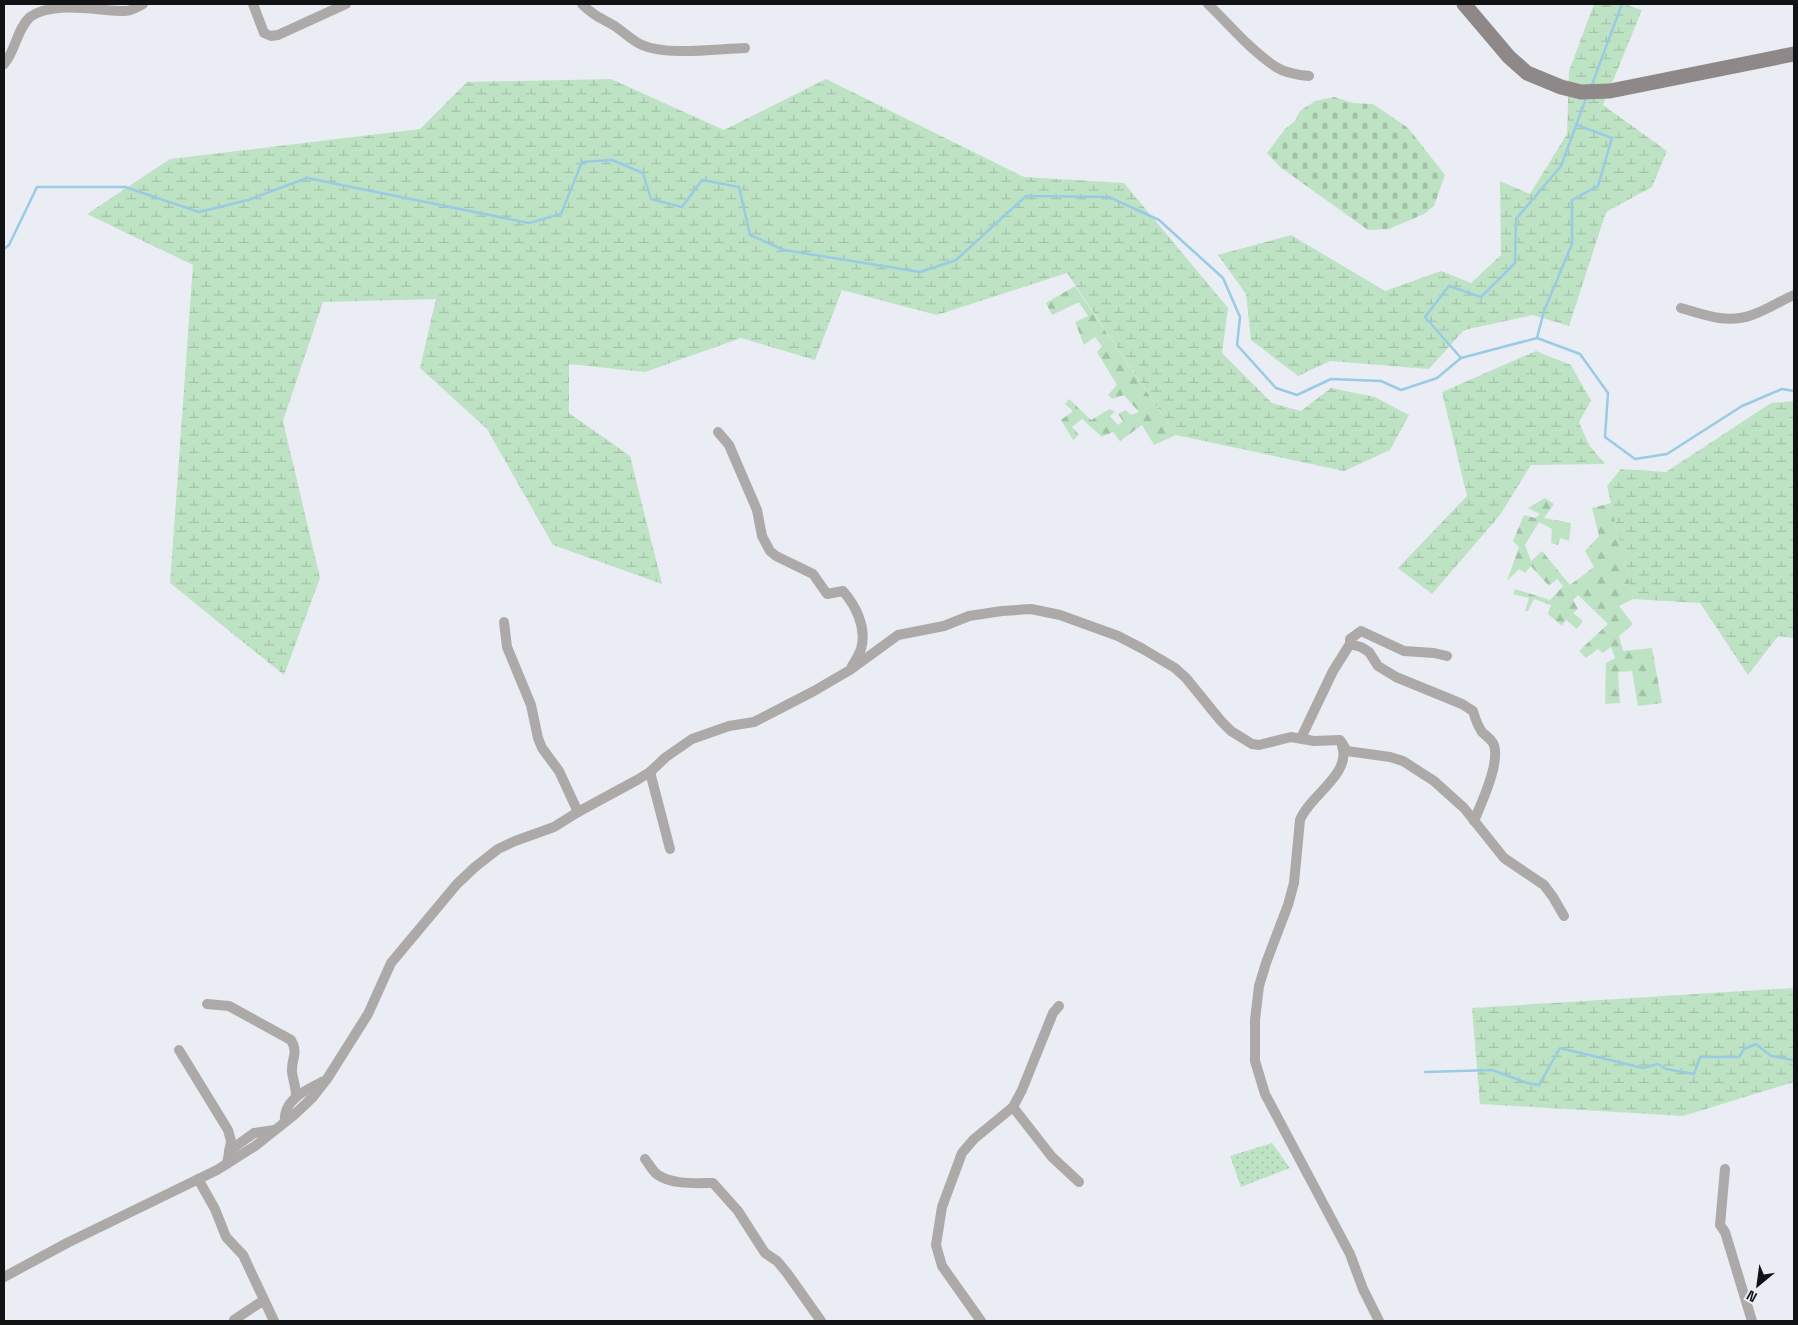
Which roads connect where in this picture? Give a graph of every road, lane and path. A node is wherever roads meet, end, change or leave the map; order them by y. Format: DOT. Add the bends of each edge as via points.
graph roads {
  1 [pos="143,4"];
  2 [pos="253,4"];
  3 [pos="346,4"];
  4 [pos="582,4"];
  5 [pos="1208,4"];
  6 [pos="1464,4"];
  7 [pos="1219,8"];
  8 [pos="745,48"];
  9 [pos="1794,54"];
  10 [pos="4,64"];
  11 [pos="1309,76"];
  12 [pos="1794,295"];
  13 [pos="1680,308"];
  14 [pos="718,432"];
  15 [pos="504,622"];
  16 [pos="1350,644"];
  17 [pos="1447,656"];
  18 [pos="850,670"];
  19 [pos="1301,738"];
  20 [pos="1340,740"];
  21 [pos="650,772"];
  22 [pos="578,812"];
  23 [pos="1474,821"];
  24 [pos="670,849"];
  25 [pos="1564,916"];
  26 [pos="207,1004"];
  27 [pos="1059,1006"];
  28 [pos="179,1050"];
  29 [pos="327,1079"];
  30 [pos="296,1096"];
  31 [pos="1013,1107"];
  32 [pos="286,1121"];
  33 [pos="274,1130"];
  34 [pos="229,1151"];
  35 [pos="645,1159"];
  36 [pos="227,1164"];
  37 [pos="1725,1169"];
  38 [pos="198,1179"];
  39 [pos="1079,1182"];
  40 [pos="4,1277"];
  41 [pos="264,1300"];
  42 [pos="234,1320"];
  43 [pos="274,1321"];
  44 [pos="821,1321"];
  45 [pos="980,1321"];
  46 [pos="1380,1321"];
  47 [pos="1752,1321"];
  1 -- 10 [label="street" via="127,11 68,6 40,10 21,26"];
  2 -- 3 [label="street" via="264,33 271,36"];
  4 -- 8 [label="street" via="596,18 652,48"];
  5 -- 7 [label="street"];
  6 -- 9 [label="street" via="1526,73 1581,92 1610,91"];
  7 -- 11 [label="street" via="1235,32 1277,68"];
  12 -- 13 [label="street" via="1742,318 1720,319"];
  14 -- 18 [label="street" via="738,466 770,551 813,574 828,594 843,591 852,602 863,638"];
  15 -- 22 [label="street" via="507,647 531,705 538,738 559,771"];
  16 -- 17 [label="street" via="1350,639 1361,631 1404,651"];
  16 -- 19 [label="street" via="1333,671"];
  16 -- 23 [label="street" via="1369,652 1378,666 1396,677 1473,711 1481,731 1496,752 1488,786"];
  18 -- 19 [label="street" via="904,632 927,630 987,612 1044,611 1118,636 1175,668 1221,721 1242,739 1259,745 1291,737"];
  18 -- 21 [label="street" via="754,722 692,739"];
  19 -- 20 [label="street"];
  20 -- 23 [label="street" via="1347,751 1390,757 1414,767 1434,781"];
  20 -- 46 [label="street" via="1344,749 1342,764 1300,820 1294,883 1259,986 1255,1061 1265,1094 1350,1254"];
  21 -- 22 [label="street"];
  21 -- 24 [label="street"];
  22 -- 29 [label="street" via="554,827 498,849 457,884 391,962 368,1014"];
  23 -- 25 [label="street" via="1504,858 1544,885"];
  26 -- 30 [label="street" via="230,1006 291,1040 296,1049 292,1070"];
  27 -- 31 [label="street" via="1053,1013"];
  28 -- 34 [label="street" via="228,1130"];
  29 -- 30 [label="street"];
  29 -- 32 [label="street" via="313,1097"];
  30 -- 32 [label="street" via="285,1113"];
  31 -- 39 [label="street" via="1052,1157"];
  31 -- 45 [label="street" via="962,1153 942,1207 936,1244 942,1266"];
  32 -- 33 [label="street"];
  33 -- 34 [label="street" via="254,1133"];
  33 -- 36 [label="street"];
  34 -- 36 [label="street"];
  35 -- 44 [label="street" via="656,1174 670,1180 713,1183 738,1211 765,1253 787,1273"];
  36 -- 38 [label="street"];
  37 -- 47 [label="street" via="1720,1225 1725,1232"];
  38 -- 40 [label="street"];
  38 -- 41 [label="street" via="226,1237 243,1255"];
  41 -- 42 [label="street"];
  41 -- 43 [label="street"];
}
